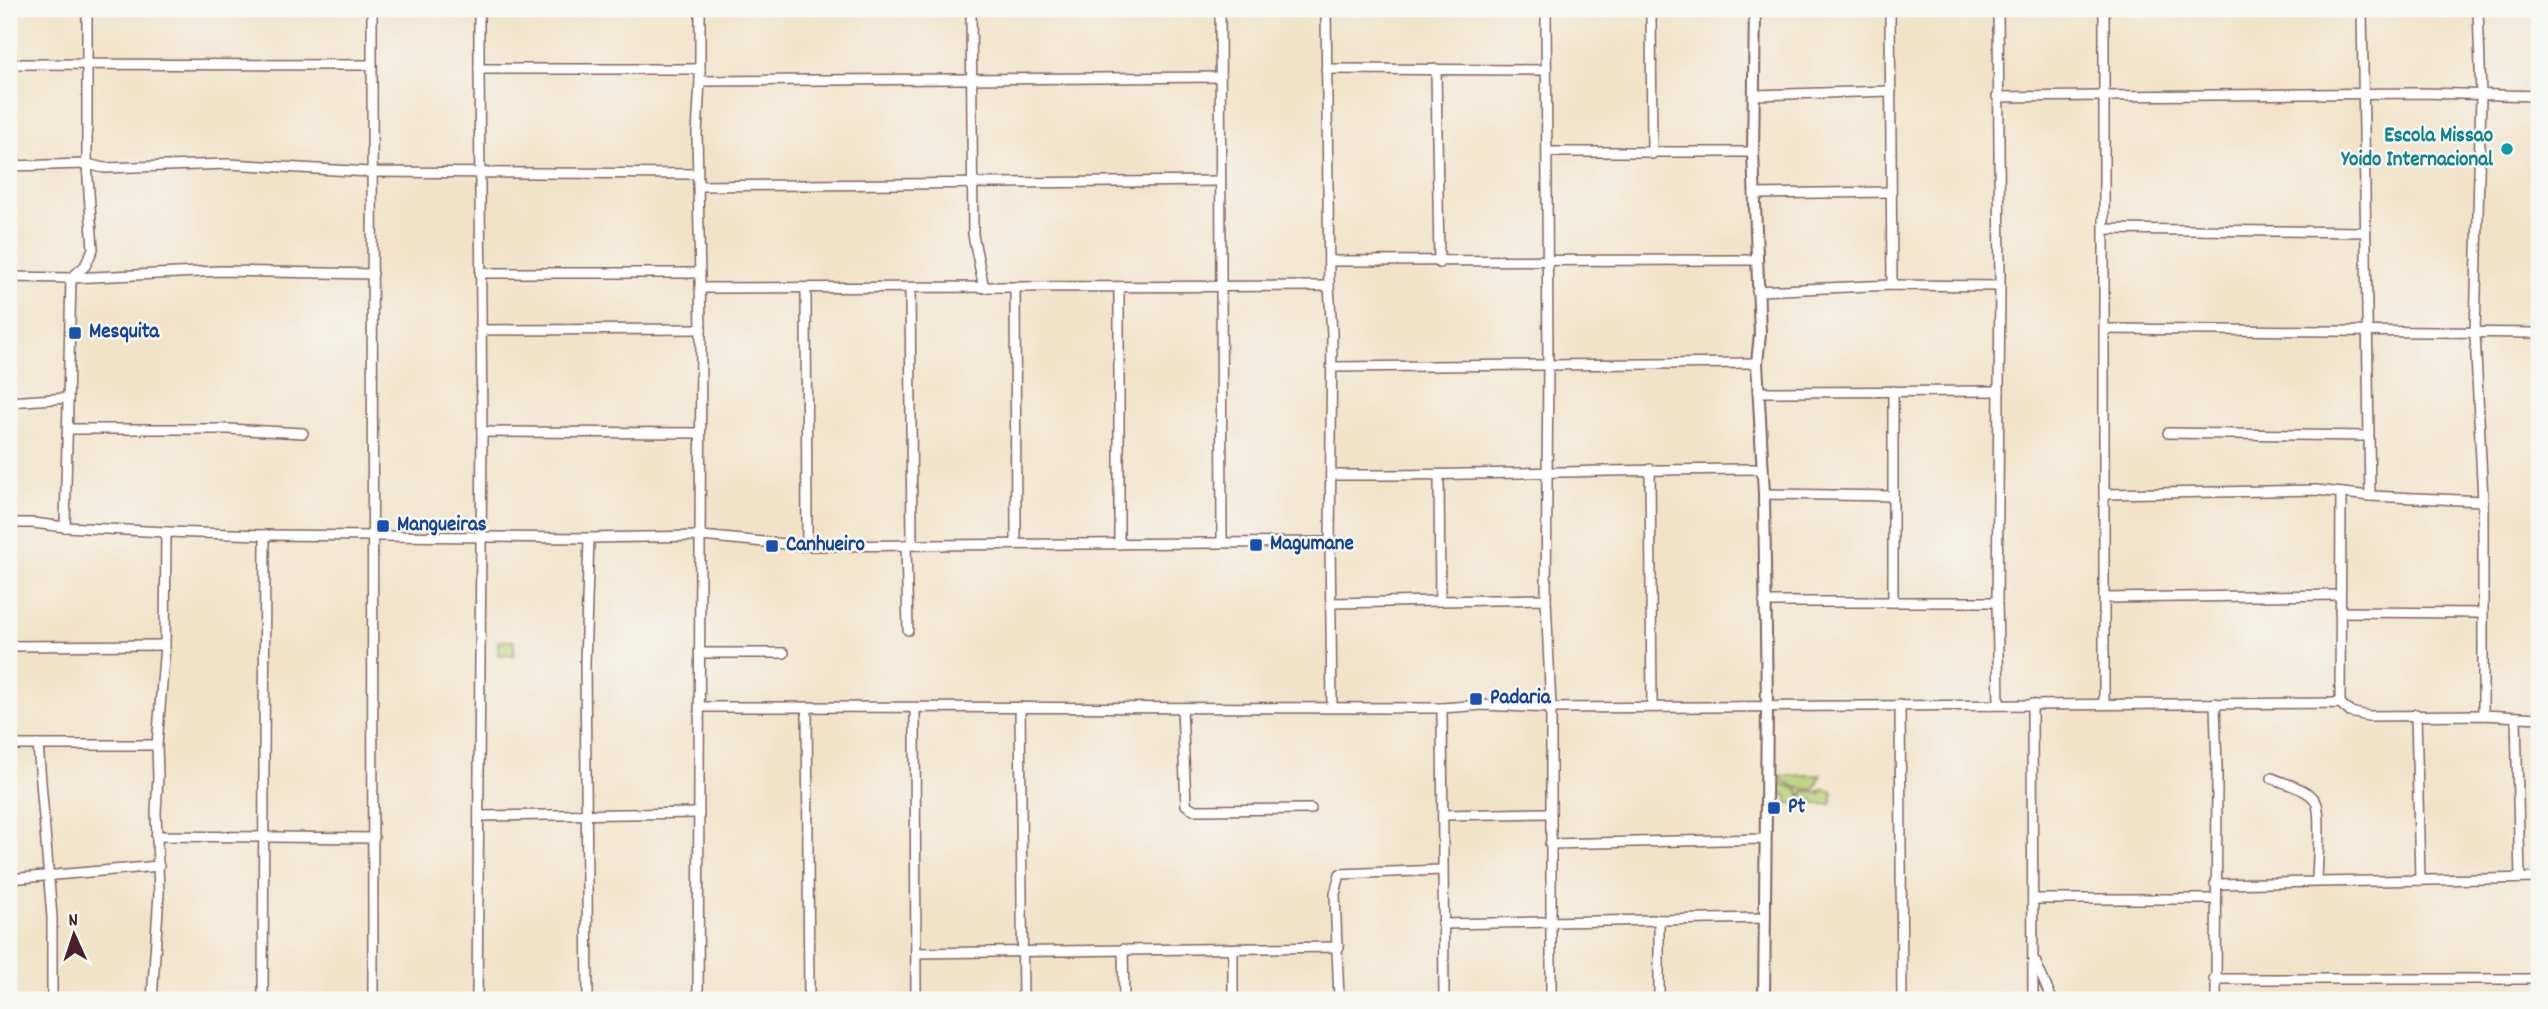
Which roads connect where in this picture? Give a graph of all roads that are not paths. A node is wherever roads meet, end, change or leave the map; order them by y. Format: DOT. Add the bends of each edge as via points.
graph roads {
  1 [pos="87,9"];
  2 [pos="372,9"];
  3 [pos="479,9"];
  4 [pos="700,9"];
  5 [pos="971,9"];
  6 [pos="1220,9"];
  7 [pos="1326,9"];
  8 [pos="1546,9"];
  9 [pos="1651,9"];
  10 [pos="1755,9"];
  11 [pos="1890,9"];
  12 [pos="1998,9"];
  13 [pos="2105,9"];
  14 [pos="2362,9"];
  15 [pos="2478,9"];
  16 [pos="9,64"];
  17 [pos="88,64"];
  18 [pos="371,65"];
  19 [pos="479,69"];
  20 [pos="700,69"];
  21 [pos="1326,69"];
  22 [pos="1436,69"];
  23 [pos="1546,70"];
  24 [pos="1220,77"];
  25 [pos="973,79"];
  26 [pos="700,80"];
  27 [pos="1891,91"];
  28 [pos="2362,94"];
  29 [pos="1755,95"];
  30 [pos="2481,95"];
  31 [pos="2106,96"];
  32 [pos="2539,96"];
  33 [pos="1997,97"];
  34 [pos="1548,152"];
  35 [pos="1753,152"];
  36 [pos="1652,154"];
  37 [pos="87,164"];
  38 [pos="9,166"];
  39 [pos="370,172"];
  40 [pos="478,174"];
  41 [pos="697,174"];
  42 [pos="1220,181"];
  43 [pos="973,183"];
  44 [pos="698,186"];
  45 [pos="1890,192"];
  46 [pos="1754,194"];
  47 [pos="2106,229"];
  48 [pos="2365,233"];
  49 [pos="1757,260"];
  50 [pos="1329,261"];
  51 [pos="1548,261"];
  52 [pos="1440,262"];
  53 [pos="700,273"];
  54 [pos="373,274"];
  55 [pos="480,274"];
  56 [pos="9,277"];
  57 [pos="71,278"];
  58 [pos="1892,285"];
  59 [pos="1329,286"];
  60 [pos="2000,286"];
  61 [pos="1016,287"];
  62 [pos="1119,287"];
  63 [pos="1221,287"];
  64 [pos="700,288"];
  65 [pos="806,288"];
  66 [pos="910,288"];
  67 [pos="984,288"];
  68 [pos="1757,291"];
  69 [pos="701,329"];
  70 [pos="2105,329"];
  71 [pos="480,330"];
  72 [pos="2366,331"];
  73 [pos="2539,333"];
  74 [pos="2475,334"];
  75 [pos="1757,363"];
  76 [pos="1548,366"];
  77 [pos="1332,367"];
  78 [pos="1893,391"];
  79 [pos="1999,391"];
  80 [pos="1759,392"];
  81 [pos="68,398"];
  82 [pos="9,402"];
  83 [pos="69,429"];
  84 [pos="482,432"];
  85 [pos="303,433"];
  86 [pos="700,433"];
  87 [pos="2168,433"];
  88 [pos="2368,436"];
  89 [pos="1650,469"];
  90 [pos="1761,469"];
  91 [pos="1548,472"];
  92 [pos="1331,475"];
  93 [pos="1439,476"];
  94 [pos="2341,493"];
  95 [pos="1764,494"];
  96 [pos="2105,494"];
  97 [pos="1892,496"];
  98 [pos="2370,496"];
  99 [pos="2483,501"];
  100 [pos="9,523"];
  101 [pos="65,527"];
  102 [pos="166,532"];
  103 [pos="265,535"];
  104 [pos="373,535"];
  105 [pos="701,536"];
  106 [pos="481,538"];
  107 [pos="589,538"];
  108 [pos="1222,541"];
  109 [pos="1330,542"];
  110 [pos="1016,544"];
  111 [pos="1119,544"];
  112 [pos="909,545"];
  113 [pos="807,546"];
  114 [pos="2340,595"];
  115 [pos="2104,598"];
  116 [pos="1546,599"];
  117 [pos="1440,601"];
  118 [pos="1764,601"];
  119 [pos="1893,601"];
  120 [pos="1997,602"];
  121 [pos="1331,603"];
  122 [pos="2340,612"];
  123 [pos="2483,613"];
  124 [pos="908,630"];
  125 [pos="165,645"];
  126 [pos="9,646"];
  127 [pos="699,653"];
  128 [pos="783,653"];
  129 [pos="2104,703"];
  130 [pos="2215,703"];
  131 [pos="2340,703"];
  132 [pos="1999,704"];
  133 [pos="2032,704"];
  134 [pos="1652,705"];
  135 [pos="1900,705"];
  136 [pos="1767,706"];
  137 [pos="700,707"];
  138 [pos="1020,707"];
  139 [pos="1332,707"];
  140 [pos="807,708"];
  141 [pos="1182,708"];
  142 [pos="1443,708"];
  143 [pos="1551,708"];
  144 [pos="915,709"];
  145 [pos="2416,714"];
  146 [pos="2483,715"];
  147 [pos="2516,718"];
  148 [pos="2539,718"];
  149 [pos="9,745"];
  150 [pos="38,745"];
  151 [pos="157,745"];
  152 [pos="2273,778"];
  153 [pos="1311,809"];
  154 [pos="699,813"];
  155 [pos="1549,813"];
  156 [pos="1443,815"];
  157 [pos="480,816"];
  158 [pos="586,816"];
  159 [pos="156,836"];
  160 [pos="264,837"];
  161 [pos="374,838"];
  162 [pos="1765,839"];
  163 [pos="1550,844"];
  164 [pos="159,866"];
  165 [pos="1442,870"];
  166 [pos="48,877"];
  167 [pos="2520,878"];
  168 [pos="2539,878"];
  169 [pos="9,879"];
  170 [pos="2317,880"];
  171 [pos="2420,880"];
  172 [pos="2215,884"];
  173 [pos="2033,899"];
  174 [pos="2215,899"];
  175 [pos="1765,918"];
  176 [pos="1659,920"];
  177 [pos="1550,923"];
  178 [pos="1442,924"];
  179 [pos="1339,947"];
  180 [pos="1123,949"];
  181 [pos="1233,950"];
  182 [pos="1023,952"];
  183 [pos="916,953"];
  184 [pos="2033,956"];
  185 [pos="2214,979"];
  186 [pos="2539,979"];
  187 [pos="52,1000"];
  188 [pos="152,1000"];
  189 [pos="263,1000"];
  190 [pos="373,1000"];
  191 [pos="477,1000"];
  192 [pos="589,1000"];
  193 [pos="698,1000"];
  194 [pos="809,1000"];
  195 [pos="916,1000"];
  196 [pos="1023,1000"];
  197 [pos="1124,1000"];
  198 [pos="1233,1000"];
  199 [pos="1339,1000"];
  200 [pos="1444,1000"];
  201 [pos="1551,1000"];
  202 [pos="1659,1000"];
  203 [pos="1764,1000"];
  204 [pos="1902,1000"];
  205 [pos="2033,1000"];
  206 [pos="2052,1000"];
  207 [pos="2216,1000"];
  1 -- 17 [label="street"];
  2 -- 18 [label="street"];
  3 -- 19 [label="street"];
  4 -- 20 [label="street"];
  5 -- 25 [label="street"];
  6 -- 24 [label="street"];
  7 -- 21 [label="street"];
  8 -- 23 [label="street"];
  9 -- 36 [label="street"];
  10 -- 29 [label="street"];
  11 -- 27 [label="street"];
  12 -- 33 [label="street"];
  13 -- 31 [label="street"];
  14 -- 28 [label="street"];
  15 -- 30 [label="street"];
  16 -- 17 [label="street"];
  17 -- 18 [label="street"];
  17 -- 37 [label="street"];
  18 -- 39 [label="street"];
  19 -- 20 [label="street"];
  19 -- 40 [label="street"];
  20 -- 26 [label="street"];
  21 -- 22 [label="street"];
  21 -- 50 [label="street"];
  22 -- 23 [label="street"];
  22 -- 52 [label="street"];
  23 -- 34 [label="street"];
  24 -- 25 [label="street"];
  24 -- 42 [label="street"];
  25 -- 26 [label="street"];
  25 -- 43 [label="street"];
  26 -- 41 [label="street"];
  27 -- 29 [label="street"];
  27 -- 45 [label="street"];
  28 -- 30 [label="street"];
  28 -- 31 [label="street"];
  28 -- 48 [label="street"];
  29 -- 35 [label="street"];
  30 -- 32 [label="street"];
  30 -- 74 [label="street"];
  31 -- 33 [label="street"];
  31 -- 47 [label="street"];
  33 -- 60 [label="street"];
  34 -- 36 [label="street"];
  34 -- 51 [label="street"];
  35 -- 36 [label="street"];
  35 -- 46 [label="street"];
  37 -- 38 [label="street"];
  37 -- 39 [label="street" via="104,168 228,164"];
  37 -- 57 [label="street" via="93,249 85,266"];
  39 -- 40 [label="street"];
  39 -- 54 [label="street"];
  40 -- 41 [label="street"];
  40 -- 55 [label="street"];
  41 -- 44 [label="street"];
  42 -- 43 [label="street"];
  42 -- 63 [label="street"];
  43 -- 44 [label="street"];
  43 -- 67 [label="street" via="974,235"];
  44 -- 53 [label="street"];
  45 -- 46 [label="street"];
  45 -- 58 [label="street"];
  46 -- 49 [label="street"];
  47 -- 48 [label="street"];
  47 -- 70 [label="street"];
  48 -- 72 [label="street"];
  49 -- 51 [label="street"];
  49 -- 68 [label="street"];
  50 -- 52 [label="street"];
  50 -- 59 [label="street"];
  51 -- 52 [label="street"];
  51 -- 76 [label="street"];
  53 -- 55 [label="street"];
  53 -- 64 [label="street"];
  54 -- 57 [label="street" via="220,271"];
  54 -- 104 [label="street"];
  55 -- 71 [label="street"];
  56 -- 57 [label="street"];
  57 -- 81 [label="street"];
  58 -- 60 [label="street"];
  58 -- 68 [label="street"];
  59 -- 63 [label="street"];
  59 -- 77 [label="street"];
  60 -- 79 [label="street"];
  61 -- 62 [label="street"];
  61 -- 67 [label="street"];
  61 -- 110 [label="street"];
  62 -- 63 [label="street"];
  62 -- 111 [label="street"];
  63 -- 108 [label="street"];
  64 -- 65 [label="street"];
  64 -- 69 [label="street"];
  65 -- 66 [label="street"];
  65 -- 113 [label="street"];
  66 -- 67 [label="street"];
  66 -- 112 [label="street"];
  68 -- 75 [label="street"];
  69 -- 71 [label="street"];
  69 -- 86 [label="street"];
  70 -- 72 [label="street"];
  70 -- 96 [label="street"];
  71 -- 84 [label="street"];
  72 -- 74 [label="street"];
  72 -- 88 [label="street"];
  73 -- 74 [label="street"];
  74 -- 99 [label="street"];
  75 -- 76 [label="street"];
  75 -- 80 [label="street"];
  76 -- 77 [label="street"];
  76 -- 91 [label="street"];
  77 -- 92 [label="street"];
  78 -- 79 [label="street"];
  78 -- 80 [label="street"];
  78 -- 97 [label="street"];
  79 -- 120 [label="street"];
  80 -- 90 [label="street"];
  81 -- 82 [label="street"];
  81 -- 83 [label="street"];
  83 -- 85 [label="street"];
  83 -- 101 [label="street"];
  84 -- 86 [label="street"];
  84 -- 106 [label="street"];
  86 -- 105 [label="street"];
  87 -- 88 [label="street"];
  88 -- 98 [label="street"];
  89 -- 90 [label="street"];
  89 -- 91 [label="street"];
  89 -- 134 [label="street"];
  90 -- 95 [label="street"];
  91 -- 93 [label="street"];
  91 -- 116 [label="street"];
  92 -- 93 [label="street"];
  92 -- 109 [label="street"];
  93 -- 117 [label="street"];
  94 -- 96 [label="street"];
  94 -- 98 [label="street"];
  94 -- 114 [label="street"];
  95 -- 97 [label="street"];
  95 -- 118 [label="street"];
  96 -- 115 [label="street"];
  97 -- 119 [label="street"];
  98 -- 99 [label="street"];
  99 -- 123 [label="street"];
  100 -- 101 [label="street"];
  101 -- 102 [label="street"];
  102 -- 103 [label="street"];
  102 -- 125 [label="street"];
  103 -- 104 [label="street"];
  103 -- 160 [label="street"];
  104 -- 106 [label="street"];
  104 -- 161 [label="street"];
  105 -- 107 [label="street"];
  105 -- 113 [label="street"];
  105 -- 127 [label="street"];
  106 -- 107 [label="street"];
  106 -- 157 [label="street"];
  107 -- 158 [label="street"];
  108 -- 109 [label="street"];
  108 -- 111 [label="street"];
  109 -- 121 [label="street"];
  110 -- 111 [label="street"];
  110 -- 112 [label="street"];
  112 -- 113 [label="street"];
  112 -- 124 [label="street"];
  114 -- 115 [label="street"];
  114 -- 122 [label="street"];
  115 -- 129 [label="street"];
  116 -- 117 [label="street"];
  116 -- 143 [label="street"];
  117 -- 121 [label="street"];
  118 -- 119 [label="street"];
  118 -- 136 [label="street"];
  119 -- 120 [label="street"];
  120 -- 132 [label="street"];
  121 -- 139 [label="street"];
  122 -- 123 [label="street"];
  122 -- 131 [label="street"];
  123 -- 146 [label="street"];
  125 -- 126 [label="street"];
  125 -- 151 [label="street"];
  127 -- 128 [label="street"];
  127 -- 137 [label="street"];
  129 -- 130 [label="street"];
  129 -- 133 [label="street"];
  130 -- 131 [label="street"];
  130 -- 172 [label="street"];
  131 -- 145 [label="street" via="2350,712 2368,716"];
  132 -- 133 [label="street"];
  132 -- 135 [label="street"];
  133 -- 173 [label="street"];
  134 -- 136 [label="street"];
  134 -- 143 [label="street"];
  135 -- 136 [label="street"];
  135 -- 204 [label="street"];
  136 -- 162 [label="street"];
  137 -- 140 [label="street"];
  137 -- 154 [label="street"];
  138 -- 141 [label="street"];
  138 -- 144 [label="street"];
  138 -- 182 [label="street"];
  139 -- 141 [label="street"];
  139 -- 142 [label="street"];
  140 -- 144 [label="street"];
  140 -- 194 [label="street"];
  141 -- 153 [label="street" via="1186,805 1195,810"];
  142 -- 143 [label="street"];
  142 -- 156 [label="street"];
  143 -- 155 [label="street"];
  144 -- 183 [label="street"];
  145 -- 146 [label="street"];
  145 -- 171 [label="street"];
  146 -- 147 [label="street"];
  147 -- 148 [label="street"];
  147 -- 167 [label="street"];
  149 -- 150 [label="street"];
  150 -- 151 [label="street"];
  150 -- 166 [label="street"];
  151 -- 159 [label="street"];
  152 -- 170 [label="street" via="2316,802"];
  154 -- 158 [label="street"];
  154 -- 193 [label="street"];
  155 -- 156 [label="street"];
  155 -- 163 [label="street"];
  156 -- 165 [label="street"];
  157 -- 158 [label="street"];
  157 -- 191 [label="street"];
  158 -- 192 [label="street"];
  159 -- 160 [label="street"];
  159 -- 164 [label="street"];
  160 -- 161 [label="street"];
  160 -- 189 [label="street"];
  161 -- 190 [label="street"];
  162 -- 163 [label="street"];
  162 -- 175 [label="street"];
  163 -- 177 [label="street"];
  164 -- 166 [label="street"];
  164 -- 188 [label="street"];
  165 -- 178 [label="street"];
  165 -- 179 [label="street" via="1340,874 1335,894"];
  166 -- 169 [label="street"];
  166 -- 187 [label="street"];
  167 -- 168 [label="street"];
  167 -- 171 [label="street"];
  170 -- 171 [label="street"];
  170 -- 172 [label="street"];
  172 -- 174 [label="street"];
  173 -- 174 [label="street"];
  173 -- 184 [label="street"];
  174 -- 185 [label="street"];
  175 -- 176 [label="street"];
  175 -- 203 [label="street"];
  176 -- 177 [label="street"];
  176 -- 202 [label="street"];
  177 -- 178 [label="street"];
  177 -- 201 [label="street"];
  178 -- 200 [label="street"];
  179 -- 181 [label="street"];
  179 -- 199 [label="street"];
  180 -- 181 [label="street"];
  180 -- 182 [label="street"];
  180 -- 197 [label="street"];
  181 -- 198 [label="street"];
  182 -- 183 [label="street"];
  182 -- 196 [label="street"];
  183 -- 195 [label="street"];
  184 -- 205 [label="street"];
  184 -- 206 [label="street"];
  185 -- 186 [label="street"];
  185 -- 207 [label="street"];
}
